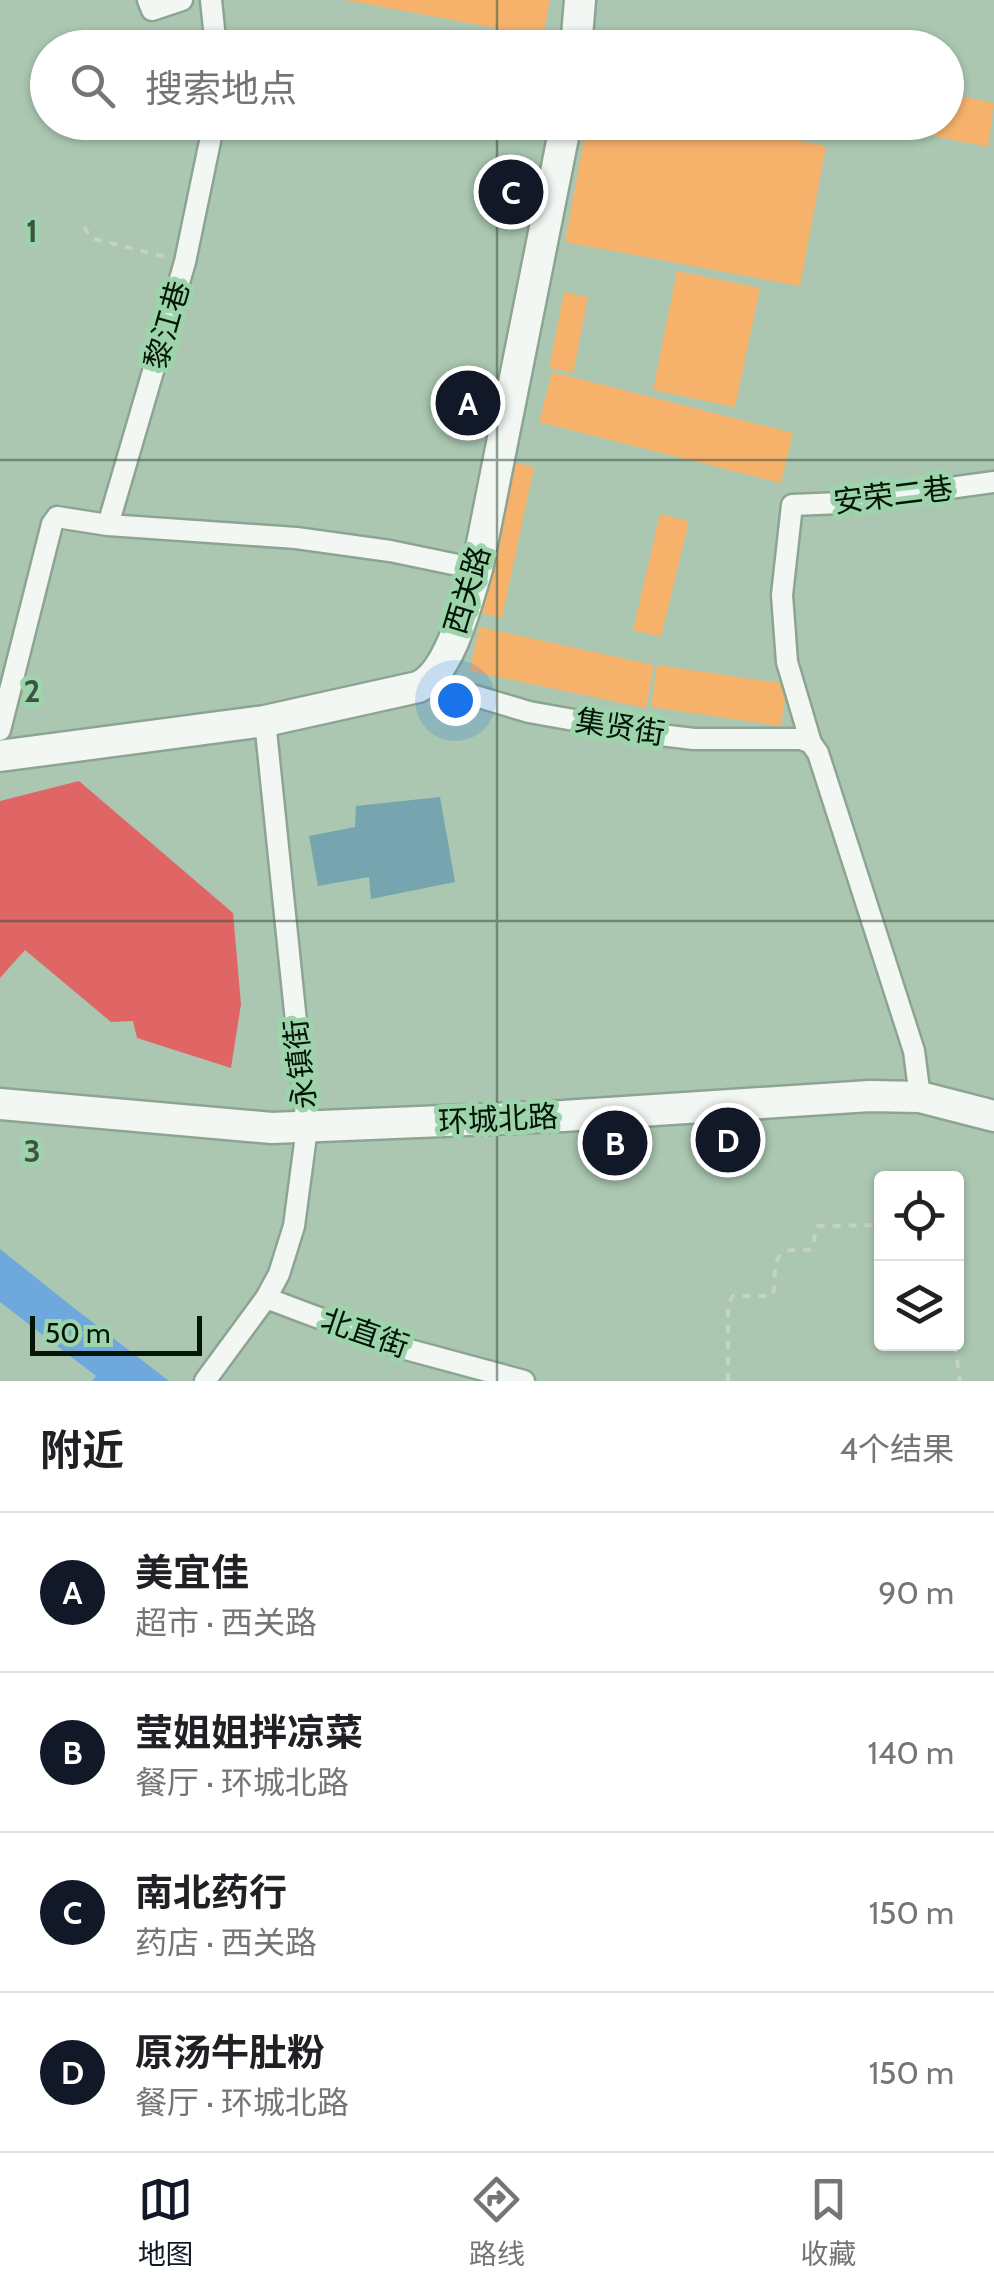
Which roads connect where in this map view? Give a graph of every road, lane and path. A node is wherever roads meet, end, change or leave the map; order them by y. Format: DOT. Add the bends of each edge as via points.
graph roads {
  1 [pos="148,0"];
  2 [pos="182,0"];
  3 [pos="211,0"];
  4 [pos="580,0"];
  5 [pos="214,30"];
  6 [pos="578,30"];
  7 [pos="210,140"];
  8 [pos="562,140"];
  9 [pos="84,227"];
  10 [pos="185,262"];
  11 [pos="994,482"];
  12 [pos="108,525"];
  13 [pos="478,569"];
  14 [pos="435,677"];
  15 [pos="265,721"];
  16 [pos="0,730"];
  17 [pos="811,743"];
  18 [pos="0,756"];
  19 [pos="920,1098"];
  20 [pos="0,1104"];
  21 [pos="994,1116"];
  22 [pos="307,1128"];
  23 [pos="874,1226"];
  24 [pos="266,1298"];
  25 [pos="957,1351"];
  26 [pos="205,1381"];
  27 [pos="524,1381"];
  28 [pos="728,1381"];
  29 [pos="960,1381"];
  1 -- 2 [label="street" via="152,10"];
  3 -- 5 [label="street"];
  4 -- 6 [label="street"];
  7 -- 10 [label="street, 黎江巷"];
  8 -- 13 [label="street, 西关路"];
  9 -- 10 [label="path" via="91,238"];
  10 -- 12 [label="street, 黎江巷"];
  11 -- 17 [label="street, 安荣二巷" via="792,505 782,595 787,662"];
  12 -- 13 [label="street" via="296,538"];
  12 -- 16 [label="street" via="54,520"];
  13 -- 14 [label="street, 西关路"];
  14 -- 15 [label="street" via="418,687"];
  14 -- 17 [label="street, 集贤街" via="530,712 652,734"];
  15 -- 18 [label="street"];
  15 -- 22 [label="street, 永镇街"];
  17 -- 19 [label="street" via="914,1052"];
  19 -- 21 [label="street, 环城北路"];
  19 -- 22 [label="street, 环城北路"];
  20 -- 22 [label="street, 环城北路" via="242,1128"];
  22 -- 24 [label="street, 永镇街" via="291,1235"];
  23 -- 28 [label="path" via="817,1226 812,1249 780,1255 772,1296 733,1296"];
  24 -- 26 [label="street, 永镇街"];
  24 -- 27 [label="street, 北直街" via="391,1344"];
  25 -- 29 [label="path"];
}
